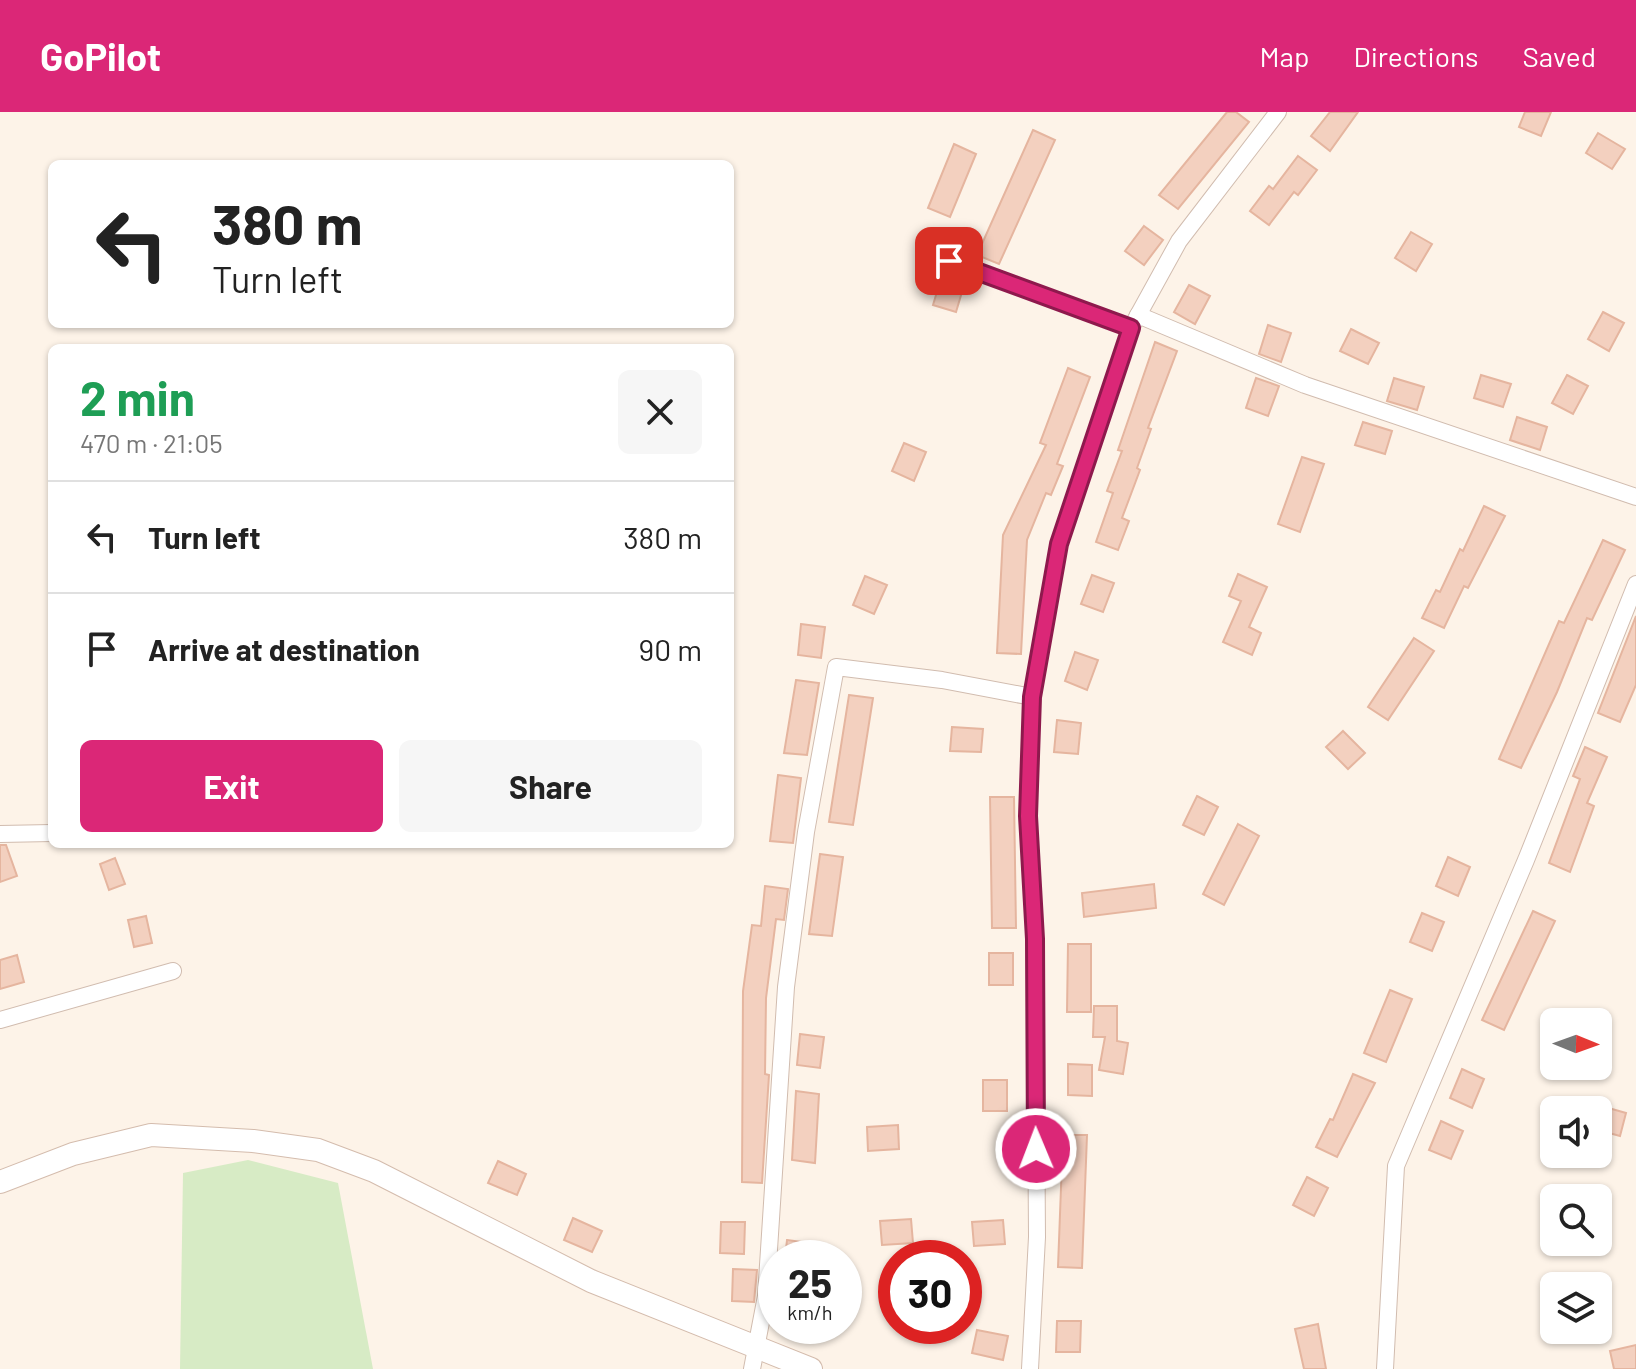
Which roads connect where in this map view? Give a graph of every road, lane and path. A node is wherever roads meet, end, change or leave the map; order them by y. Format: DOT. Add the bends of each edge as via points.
graph roads {
  1 [pos="1278,112"];
  2 [pos="949,261"];
  3 [pos="1135,322"];
  4 [pos="1636,497"];
  5 [pos="1636,584"];
  6 [pos="1032,697"];
  7 [pos="48,833"];
  8 [pos="0,834"];
  9 [pos="173,971"];
  10 [pos="0,1020"];
  11 [pos="0,1182"];
  12 [pos="754,1359"];
  13 [pos="811,1369"];
  14 [pos="1030,1369"];
  15 [pos="1385,1369"];
  1 -- 3 [label="street" via="1179,241"];
  2 -- 3 [label="street"];
  3 -- 4 [label="street"];
  3 -- 6 [label="street" via="1059,544"];
  5 -- 15 [label="street" via="1396,1166"];
  6 -- 12 [label="street" via="836,667 806,832 786,987 766,1296"];
  6 -- 14 [label="street" via="1028,816 1035,939 1037,1237"];
  7 -- 8 [label="street"];
  9 -- 10 [label="street"];
  11 -- 12 [label="street" via="73,1154 151,1135 318,1150 374,1171"];
  12 -- 13 [label="street"];
}
